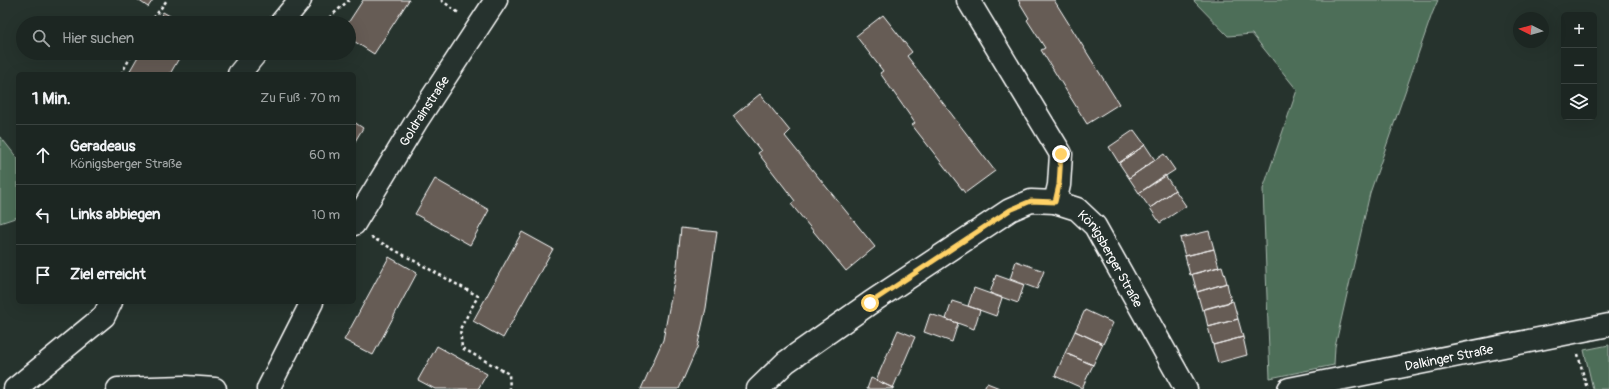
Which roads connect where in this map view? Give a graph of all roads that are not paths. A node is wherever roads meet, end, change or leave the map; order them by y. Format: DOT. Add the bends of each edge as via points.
graph roads {
  1 [pos="300,0"];
  2 [pos="496,0"];
  3 [pos="968,0"];
  4 [pos="287,16"];
  5 [pos="250,60"];
  6 [pos="241,72"];
  7 [pos="1055,202"];
  8 [pos="361,230"];
  9 [pos="110,304"];
  10 [pos="311,304"];
  11 [pos="1609,325"];
  12 [pos="15,389"];
  13 [pos="118,389"];
  14 [pos="215,389"];
  15 [pos="268,389"];
  16 [pos="758,389"];
  17 [pos="1186,389"];
  18 [pos="1289,389"];
  1 -- 4 [label="street"];
  2 -- 8 [label="street, Goldrainstraße" via="416,122"];
  3 -- 7 [label="street" via="1061,154"];
  5 -- 6 [label="street"];
  7 -- 16 [label="street, Königsberger Straße" via="1031,201 1010,210 786,362"];
  7 -- 17 [label="street, Königsberger Straße" via="1077,209 1095,226"];
  9 -- 12 [label="street" via="104,316"];
  10 -- 15 [label="street"];
  11 -- 18 [label="street, Dalkinger Straße"];
  13 -- 14 [label="street" via="185,386"];
}
